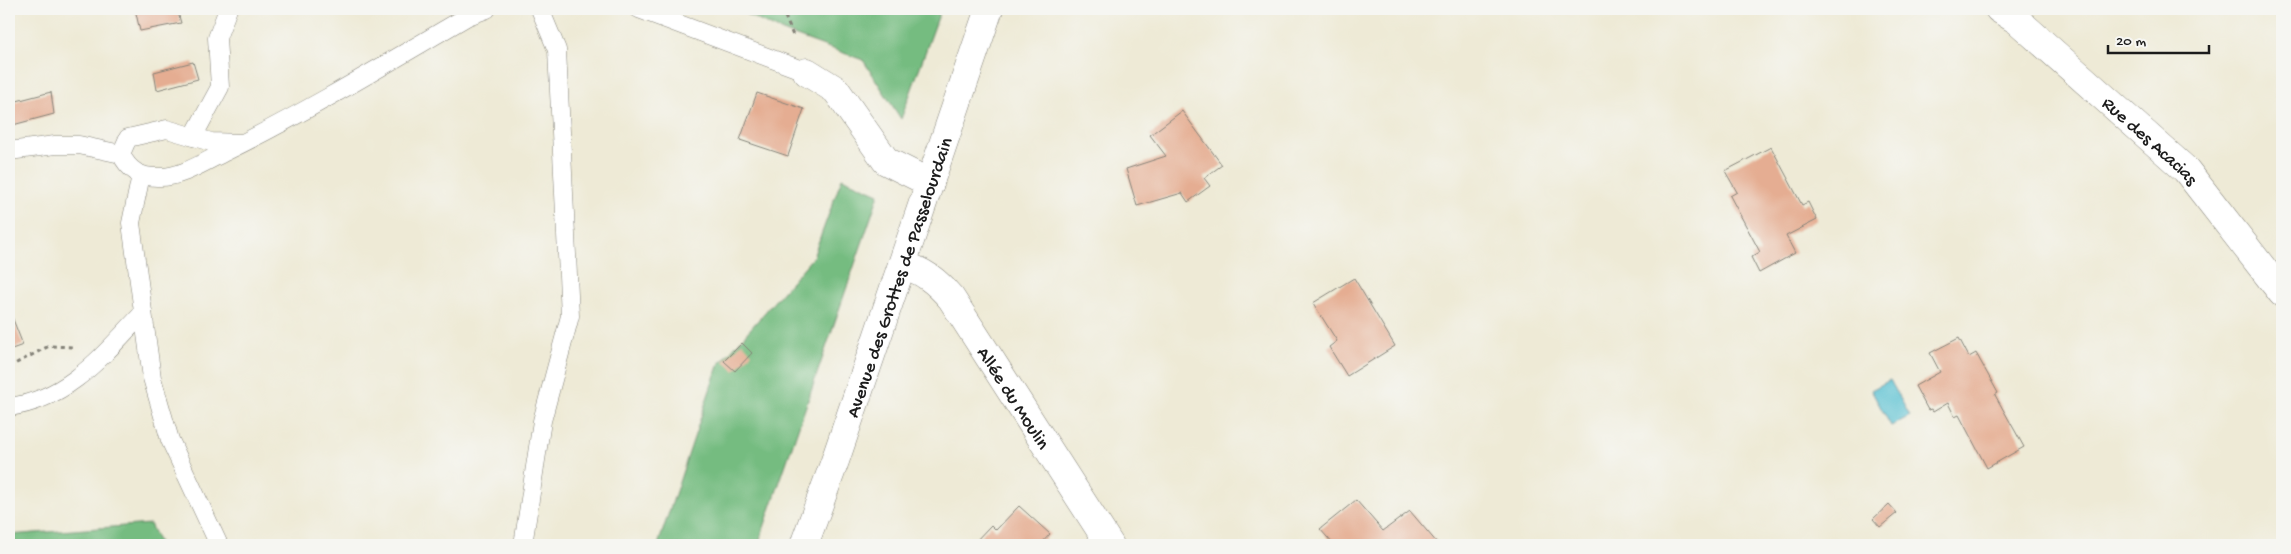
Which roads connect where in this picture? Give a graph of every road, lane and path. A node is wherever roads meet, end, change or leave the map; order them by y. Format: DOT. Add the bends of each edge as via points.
graph roads {
  1 [pos="228,9"];
  2 [pos="487,9"];
  3 [pos="540,9"];
  4 [pos="639,9"];
  5 [pos="989,9"];
  6 [pos="1999,9"];
  7 [pos="807,72"];
  8 [pos="193,137"];
  9 [pos="241,144"];
  10 [pos="9,151"];
  11 [pos="121,154"];
  12 [pos="141,175"];
  13 [pos="930,183"];
  14 [pos="902,265"];
  15 [pos="2282,293"];
  16 [pos="143,313"];
  17 [pos="108,350"];
  18 [pos="9,367"];
  19 [pos="9,408"];
  20 [pos="218,545"];
  21 [pos="523,545"];
  22 [pos="804,545"];
  23 [pos="1110,545"];
  1 -- 8 [label="lane" via="217,38 220,87"];
  2 -- 9 [label="lane" via="468,16"];
  3 -- 21 [label="lane" via="557,50 570,316 542,421"];
  4 -- 7 [label="lane"];
  5 -- 13 [label="street, Avenue des Grottes de Passelourdain"];
  6 -- 15 [label="street, Rue des Acacias" via="2018,21 2186,170"];
  7 -- 13 [label="street" via="836,90 886,161"];
  8 -- 9 [label="lane"];
  8 -- 11 [label="lane" via="167,129 128,138"];
  9 -- 12 [label="lane" via="184,171 161,178"];
  10 -- 11 [label="lane" via="79,145"];
  11 -- 12 [label="lane" via="127,167"];
  12 -- 16 [label="lane" via="131,223"];
  13 -- 14 [label="street, Avenue des Grottes de Passelourdain"];
  14 -- 22 [label="street, Avenue des Grottes de Passelourdain"];
  14 -- 23 [label="street, Allée du Moulin" via="916,268 952,298"];
  16 -- 17 [label="lane"];
  16 -- 20 [label="lane" via="152,378 170,440"];
  17 -- 18 [label="path" via="49,346"];
  17 -- 19 [label="lane" via="87,371 58,392"];
}
